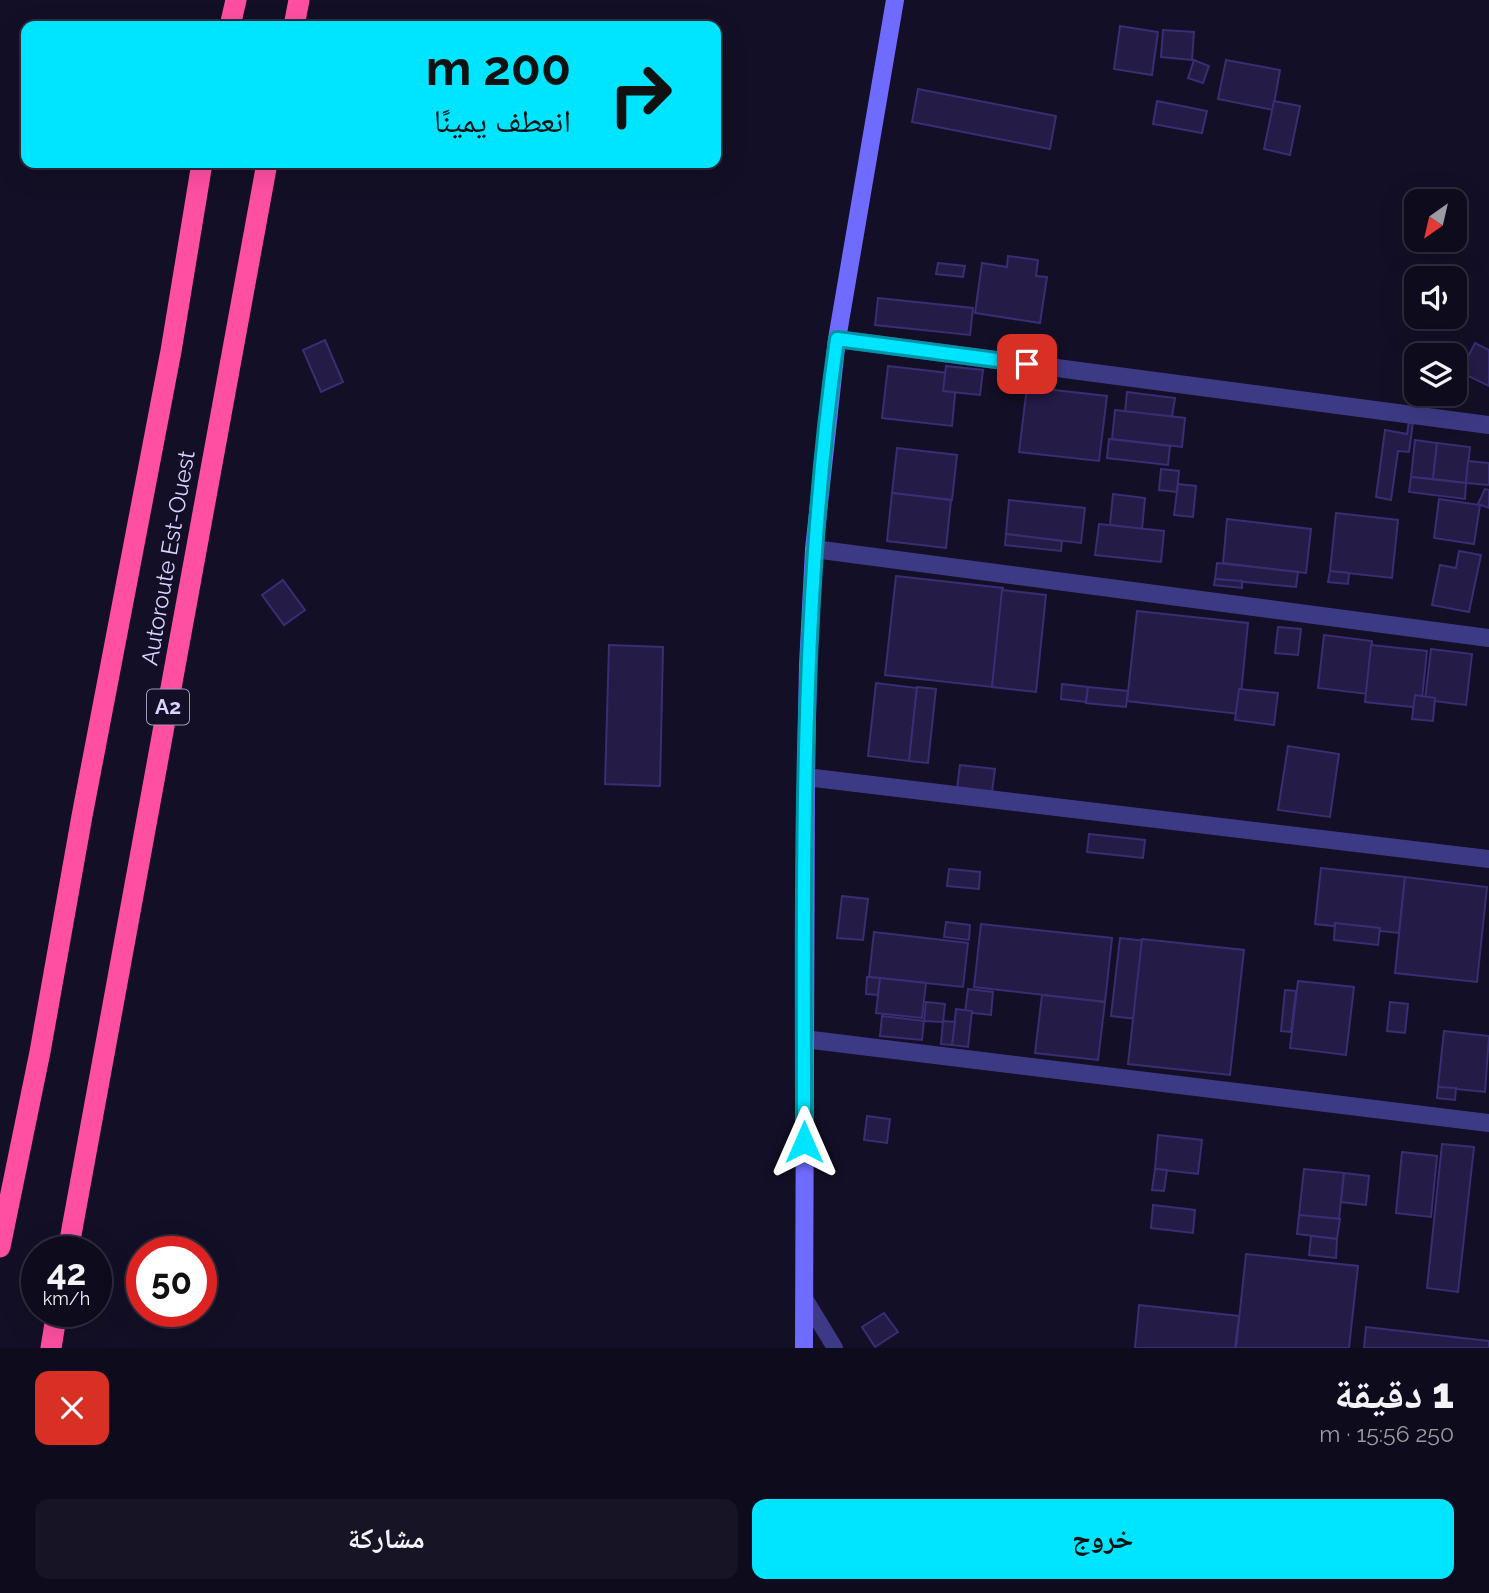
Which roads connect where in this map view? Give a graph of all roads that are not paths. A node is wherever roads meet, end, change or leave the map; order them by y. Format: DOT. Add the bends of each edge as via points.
graph roads {
  1 [pos="236,0"];
  2 [pos="299,0"];
  3 [pos="895,0"];
  4 [pos="231,21"];
  5 [pos="295,21"];
  6 [pos="201,168"];
  7 [pos="266,168"];
  8 [pos="837,339"];
  9 [pos="1489,425"];
  10 [pos="814,549"];
  11 [pos="1489,638"];
  12 [pos="806,777"];
  13 [pos="1489,859"];
  14 [pos="804,1039"];
  15 [pos="1489,1122"];
  16 [pos="71,1236"];
  17 [pos="0,1247"];
  18 [pos="804,1297"];
  19 [pos="54,1327"];
  20 [pos="51,1348"];
  21 [pos="804,1348"];
  22 [pos="835,1348"];
  1 -- 4 [label="highway"];
  2 -- 5 [label="highway"];
  3 -- 8 [label="main road"];
  6 -- 17 [label="highway, Autoroute Est-Ouest" via="169,364"];
  7 -- 16 [label="highway, Autoroute Est-Ouest / A2"];
  8 -- 9 [label="street"];
  8 -- 10 [label="main road"];
  10 -- 11 [label="street"];
  10 -- 12 [label="main road"];
  12 -- 13 [label="street"];
  12 -- 14 [label="main road"];
  14 -- 15 [label="street"];
  14 -- 18 [label="main road"];
  18 -- 21 [label="main road"];
  18 -- 22 [label="lane"];
  19 -- 20 [label="highway"];
}
